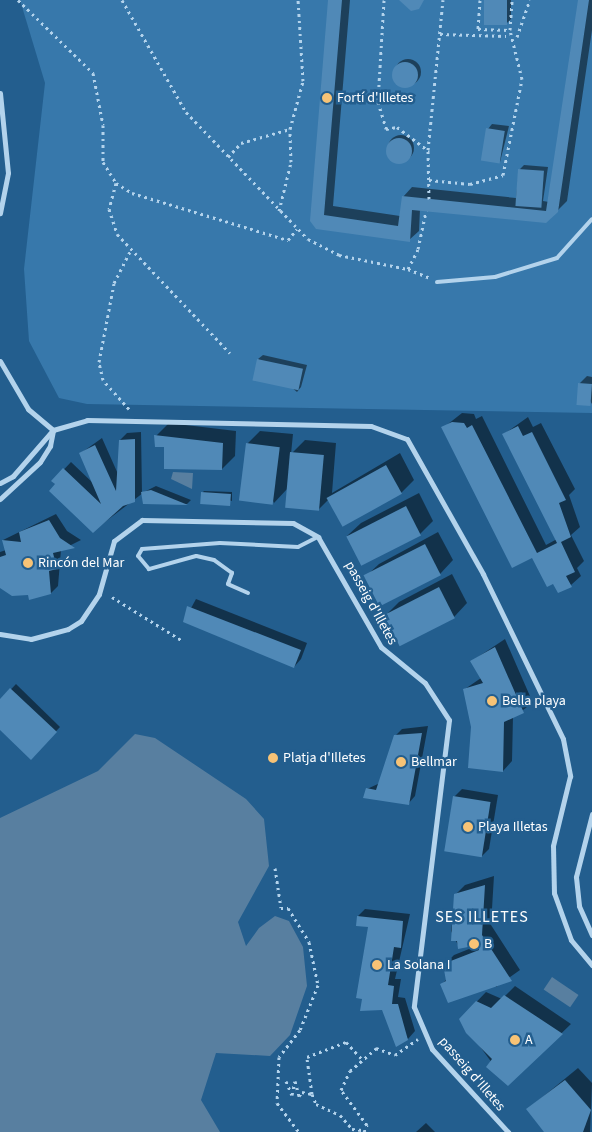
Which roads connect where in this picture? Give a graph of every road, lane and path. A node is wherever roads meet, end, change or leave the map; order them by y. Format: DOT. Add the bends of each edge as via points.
graph roads {
  1 [pos="18,0"];
  2 [pos="122,0"];
  3 [pos="298,0"];
  4 [pos="384,0"];
  5 [pos="443,0"];
  6 [pos="480,0"];
  7 [pos="512,0"];
  8 [pos="530,0"];
  9 [pos="510,30"];
  10 [pos="440,34"];
  11 [pos="506,36"];
  12 [pos="517,36"];
  13 [pos="0,93"];
  14 [pos="290,129"];
  15 [pos="428,150"];
  16 [pos="228,157"];
  17 [pos="429,180"];
  18 [pos="116,183"];
  19 [pos="429,199"];
  20 [pos="426,211"];
  21 [pos="279,212"];
  22 [pos="0,213"];
  23 [pos="592,219"];
  24 [pos="297,229"];
  25 [pos="130,251"];
  26 [pos="408,269"];
  27 [pos="437,282"];
  28 [pos="230,353"];
  29 [pos="0,360"];
  30 [pos="129,409"];
  31 [pos="53,430"];
  32 [pos="0,483"];
  33 [pos="0,499"];
  34 [pos="318,536"];
  35 [pos="248,593"];
  36 [pos="112,597"];
  37 [pos="0,634"];
  38 [pos="181,640"];
  39 [pos="592,814"];
  40 [pos="275,868"];
  41 [pos="592,935"];
  42 [pos="585,959"];
  43 [pos="592,959"];
  44 [pos="592,965"];
  45 [pos="424,1034"];
  46 [pos="362,1060"];
  47 [pos="286,1081"];
  48 [pos="312,1094"];
  49 [pos="363,1131"];
  50 [pos="300,1132"];
  51 [pos="508,1132"];
  1 -- 18 [label="path" via="93,73 103,125 103,162"];
  2 -- 16 [label="path" via="186,112"];
  3 -- 14 [label="path" via="302,80"];
  4 -- 15 [label="path" via="378,102 386,129 397,127"];
  5 -- 10 [label="path"];
  6 -- 9 [label="path" via="478,29"];
  7 -- 9 [label="path"];
  8 -- 12 [label="path"];
  9 -- 17 [label="path" via="522,80 503,175 470,184"];
  10 -- 11 [label="path"];
  10 -- 15 [label="path"];
  13 -- 22 [label="street" via="8,173"];
  14 -- 16 [label="path" via="241,144"];
  14 -- 21 [label="path" via="291,162"];
  15 -- 17 [label="path"];
  16 -- 21 [label="path"];
  17 -- 19 [label="path"];
  18 -- 24 [label="path" via="132,193 288,240"];
  18 -- 25 [label="path" via="110,222"];
  20 -- 26 [label="path" via="418,249"];
  21 -- 24 [label="path"];
  23 -- 27 [label="lane" via="557,258 495,277"];
  24 -- 26 [label="path" via="339,255"];
  25 -- 28 [label="path"];
  25 -- 30 [label="path" via="114,283 100,362 103,380"];
  26 -- 27 [label="path"];
  29 -- 31 [label="street" via="28,408"];
  31 -- 32 [label="street" via="13,476"];
  31 -- 33 [label="street" via="50,446 40,462"];
  31 -- 42 [label="street" via="94,420 263,420 371,426 407,439 483,574 563,738 570,776 553,846 552,879 563,922"];
  34 -- 35 [label="lane" via="298,547 220,543 142,549 138,556 149,569 196,556 214,560 232,573 228,584"];
  34 -- 37 [label="street" via="293,523 142,520 114,541 99,594 80,620 68,629 31,639"];
  34 -- 45 [label="street, passeig d'Illetes" via="381,646 425,683 449,720 414,986 414,1007"];
  36 -- 38 [label="path"];
  39 -- 41 [label="street" via="576,877 579,906"];
  40 -- 50 [label="path" via="280,908 288,908 309,942 318,985 300,1030 279,1056 277,1103"];
  42 -- 43 [label="street"];
  42 -- 44 [label="street"];
  45 -- 46 [label="path" via="395,1055 376,1048"];
  45 -- 51 [label="street, passeig d'Illetes" via="446,1065"];
  46 -- 48 [label="path" via="346,1042 307,1057"];
  46 -- 49 [label="path" via="350,1071 341,1090 366,1125"];
  47 -- 48 [label="path" via="292,1095 296,1081 299,1096 302,1092"];
  48 -- 49 [label="path" via="316,1104 340,1115 352,1129"];
}
